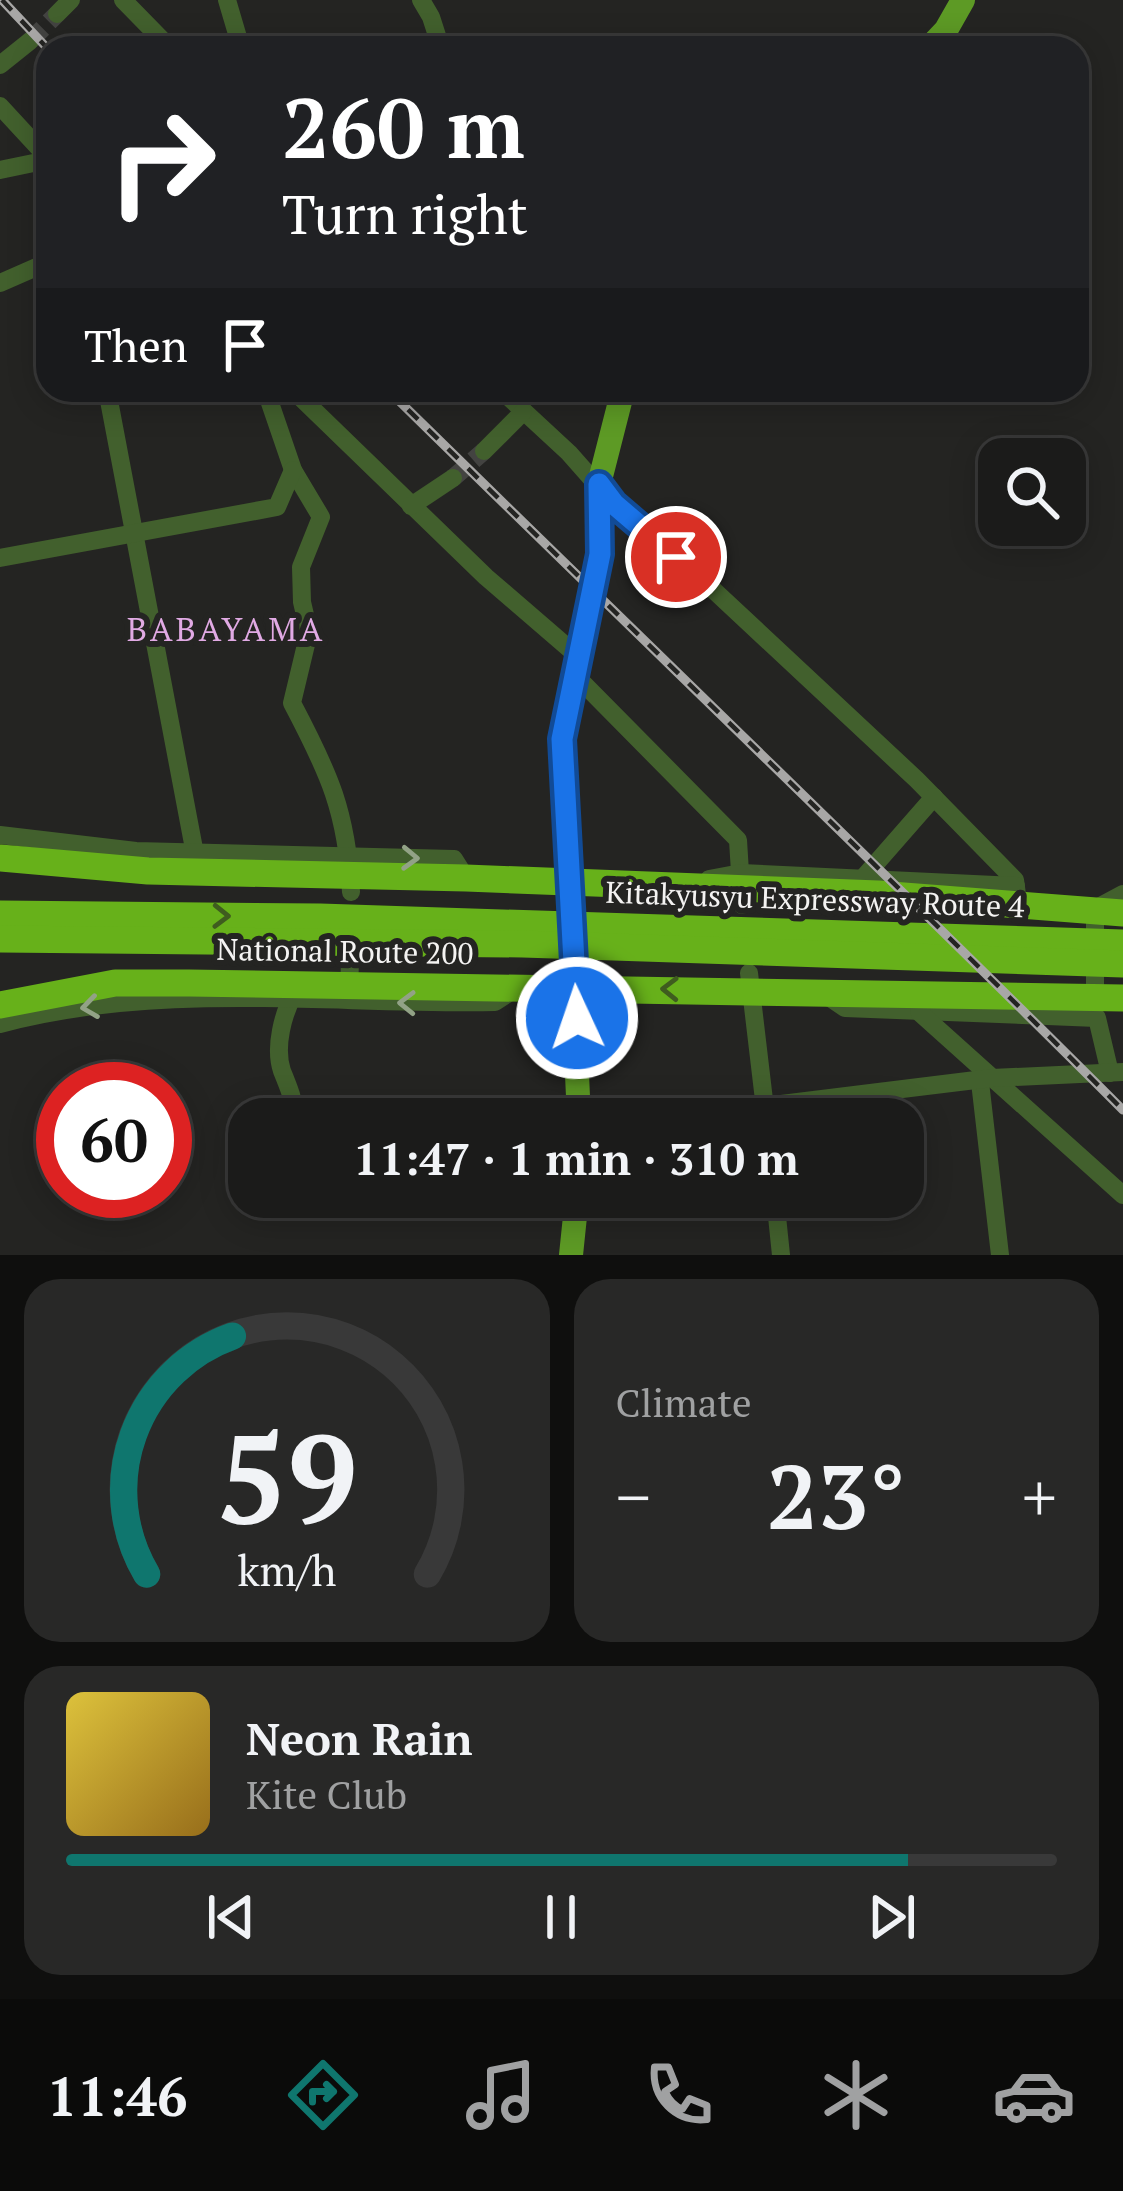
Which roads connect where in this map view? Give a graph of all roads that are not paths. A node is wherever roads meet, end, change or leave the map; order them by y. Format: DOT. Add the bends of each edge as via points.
graph roads {
  1 [pos="123,0"];
  2 [pos="227,0"];
  3 [pos="421,0"];
  4 [pos="963,0"];
  5 [pos="158,36"];
  6 [pos="238,36"];
  7 [pos="437,36"];
  8 [pos="940,36"];
  9 [pos="30,41"];
  10 [pos="0,65"];
  11 [pos="0,106"];
  12 [pos="36,146"];
  13 [pos="36,162"];
  14 [pos="0,170"];
  15 [pos="36,268"];
  16 [pos="0,284"];
  17 [pos="109,402"];
  18 [pos="270,402"];
  19 [pos="305,402"];
  20 [pos="513,402"];
  21 [pos="620,402"];
  22 [pos="523,412"];
  23 [pos="484,451"];
  24 [pos="292,470"];
  25 [pos="453,478"];
  26 [pos="599,484"];
  27 [pos="411,506"];
  28 [pos="134,533"];
  29 [pos="0,558"];
  30 [pos="578,667"];
  31 [pos="934,797"];
  32 [pos="0,836"];
  33 [pos="195,854"];
  34 [pos="0,858"];
  35 [pos="350,874"];
  36 [pos="864,877"];
  37 [pos="568,882"];
  38 [pos="741,889"];
  39 [pos="1017,894"];
  40 [pos="1123,894"];
  41 [pos="1109,911"];
  42 [pos="7,913"];
  43 [pos="524,934"];
  44 [pos="0,939"];
  45 [pos="321,940"];
  46 [pos="1123,943"];
  47 [pos="1061,951"];
  48 [pos="0,957"];
  49 [pos="1123,964"];
  50 [pos="750,981"];
  51 [pos="575,986"];
  52 [pos="295,992"];
  53 [pos="822,993"];
  54 [pos="0,1005"];
  55 [pos="1105,1005"];
  56 [pos="919,1012"];
  57 [pos="0,1024"];
  58 [pos="1116,1072"];
  59 [pos="986,1080"];
  60 [pos="294,1098"];
  61 [pos="578,1098"];
  62 [pos="764,1098"];
  63 [pos="866,1098"];
  64 [pos="1123,1195"];
  65 [pos="575,1218"];
  66 [pos="777,1218"];
  67 [pos="571,1255"];
  68 [pos="781,1255"];
  69 [pos="1000,1255"];
  1 -- 5 [label="street"];
  2 -- 6 [label="street"];
  3 -- 7 [label="street"];
  4 -- 8 [label="main road"];
  9 -- 10 [label="street"];
  11 -- 12 [label="street"];
  13 -- 14 [label="street"];
  15 -- 16 [label="street"];
  17 -- 28 [label="street"];
  18 -- 24 [label="street"];
  19 -- 27 [label="street"];
  20 -- 22 [label="street"];
  21 -- 26 [label="main road"];
  22 -- 23 [label="street"];
  22 -- 26 [label="street"];
  24 -- 28 [label="street" via="278,507"];
  24 -- 35 [label="street" via="321,518 301,567 309,632 292,704 345,820"];
  25 -- 27 [label="street"];
  26 -- 30 [label="main road" via="600,554"];
  26 -- 31 [label="street"];
  27 -- 30 [label="street"];
  28 -- 29 [label="street"];
  28 -- 33 [label="street"];
  30 -- 37 [label="main road" via="562,739"];
  30 -- 38 [label="street" via="738,840"];
  31 -- 36 [label="street"];
  31 -- 39 [label="street" via="1015,880"];
  32 -- 33 [label="street"];
  33 -- 35 [label="street"];
  34 -- 35 [label="highway" via="148,871"];
  35 -- 37 [label="highway, one-way"];
  36 -- 38 [label="street"];
  36 -- 39 [label="street"];
  37 -- 38 [label="highway"];
  37 -- 51 [label="main road"];
  38 -- 39 [label="highway"];
  39 -- 41 [label="highway"];
  40 -- 41 [label="street"];
  41 -- 55 [label="street"];
  42 -- 43 [label="highway, Kitakyusyu Expressway Route 4, one-way"];
  43 -- 45 [label="highway, Kitakyusyu Expressway Route 4"];
  43 -- 47 [label="highway, Kitakyusyu Expressway Route 4"];
  44 -- 45 [label="highway, Kitakyusyu Expressway Route 4"];
  45 -- 48 [label="highway"];
  46 -- 47 [label="highway, Kitakyusyu Expressway Route 4"];
  47 -- 49 [label="highway, Kitakyusyu Expressway Route 4"];
  50 -- 51 [label="highway, National Route 200, one-way"];
  50 -- 53 [label="highway, National Route 200"];
  50 -- 62 [label="street"];
  51 -- 52 [label="highway, National Route 200, one-way" via="349,982"];
  51 -- 61 [label="main road"];
  52 -- 54 [label="highway, National Route 200" via="115,983"];
  52 -- 57 [label="street, one-way" via="95,1005"];
  52 -- 60 [label="street" via="284,1013 280,1065"];
  53 -- 55 [label="highway, National Route 200"];
  53 -- 56 [label="street" via="845,1008"];
  55 -- 56 [label="street"];
  55 -- 58 [label="street"];
  56 -- 59 [label="street"];
  58 -- 59 [label="street"];
  59 -- 63 [label="street"];
  59 -- 64 [label="street"];
  59 -- 69 [label="street"];
  65 -- 67 [label="main road"];
  66 -- 68 [label="street"];
}
